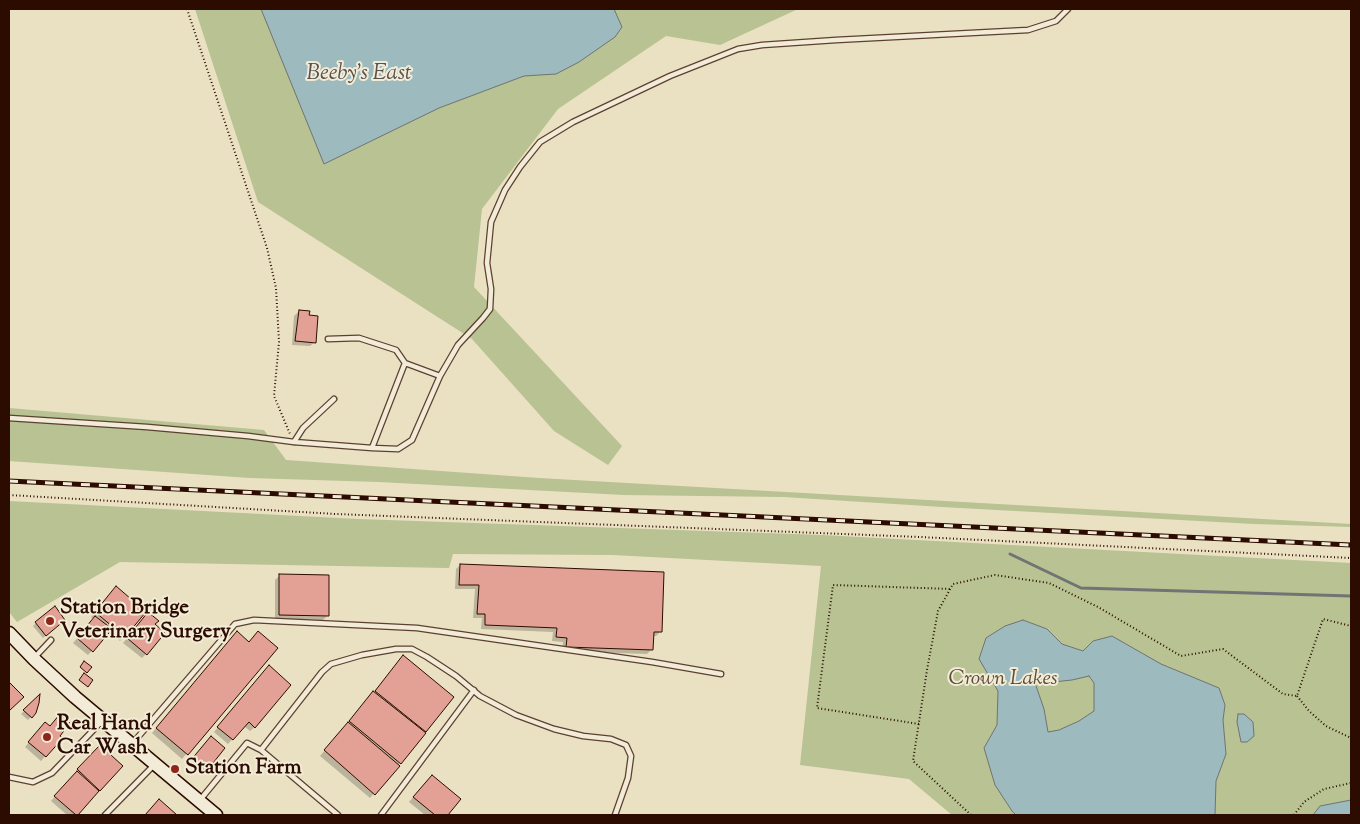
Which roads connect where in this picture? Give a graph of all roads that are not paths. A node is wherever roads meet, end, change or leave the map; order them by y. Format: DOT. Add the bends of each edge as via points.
graph roads {
  1 [pos="1068,9"];
  2 [pos="328,339"];
  3 [pos="405,363"];
  4 [pos="440,376"];
  5 [pos="334,399"];
  6 [pos="9,418"];
  7 [pos="294,442"];
  8 [pos="372,448"];
  9 [pos="9,633"];
  10 [pos="51,640"];
  11 [pos="34,658"];
  12 [pos="721,674"];
  13 [pos="474,690"];
  14 [pos="103,720"];
  15 [pos="131,745"];
  16 [pos="261,750"];
  17 [pos="155,764"];
  18 [pos="9,777"];
  19 [pos="199,801"];
  20 [pos="105,815"];
  21 [pos="216,815"];
  22 [pos="338,815"];
  23 [pos="381,815"];
  24 [pos="615,815"];
  1 -- 4 [label="lane" via="1056,21 1028,30 738,49 661,80 573,122 540,142 505,190 492,222 487,263 490,308 458,345"];
  2 -- 3 [label="lane" via="359,338 396,350"];
  3 -- 4 [label="lane"];
  3 -- 8 [label="lane"];
  4 -- 8 [label="lane" via="412,440 398,448"];
  5 -- 7 [label="lane"];
  6 -- 7 [label="lane" via="148,427"];
  7 -- 8 [label="lane"];
  9 -- 11 [label="main road"];
  10 -- 11 [label="lane"];
  11 -- 14 [label="main road"];
  12 -- 15 [label="lane" via="417,628 254,620 235,624"];
  13 -- 16 [label="lane" via="412,649 362,655 331,664 322,672"];
  13 -- 23 [label="lane"];
  13 -- 24 [label="lane" via="516,715 554,729 626,745 631,756 628,778"];
  14 -- 15 [label="main road"];
  14 -- 18 [label="lane" via="52,773 33,782"];
  15 -- 17 [label="main road"];
  16 -- 19 [label="lane" via="247,743"];
  16 -- 22 [label="lane"];
  17 -- 19 [label="main road"];
  17 -- 20 [label="lane"];
  19 -- 21 [label="main road"];
}
